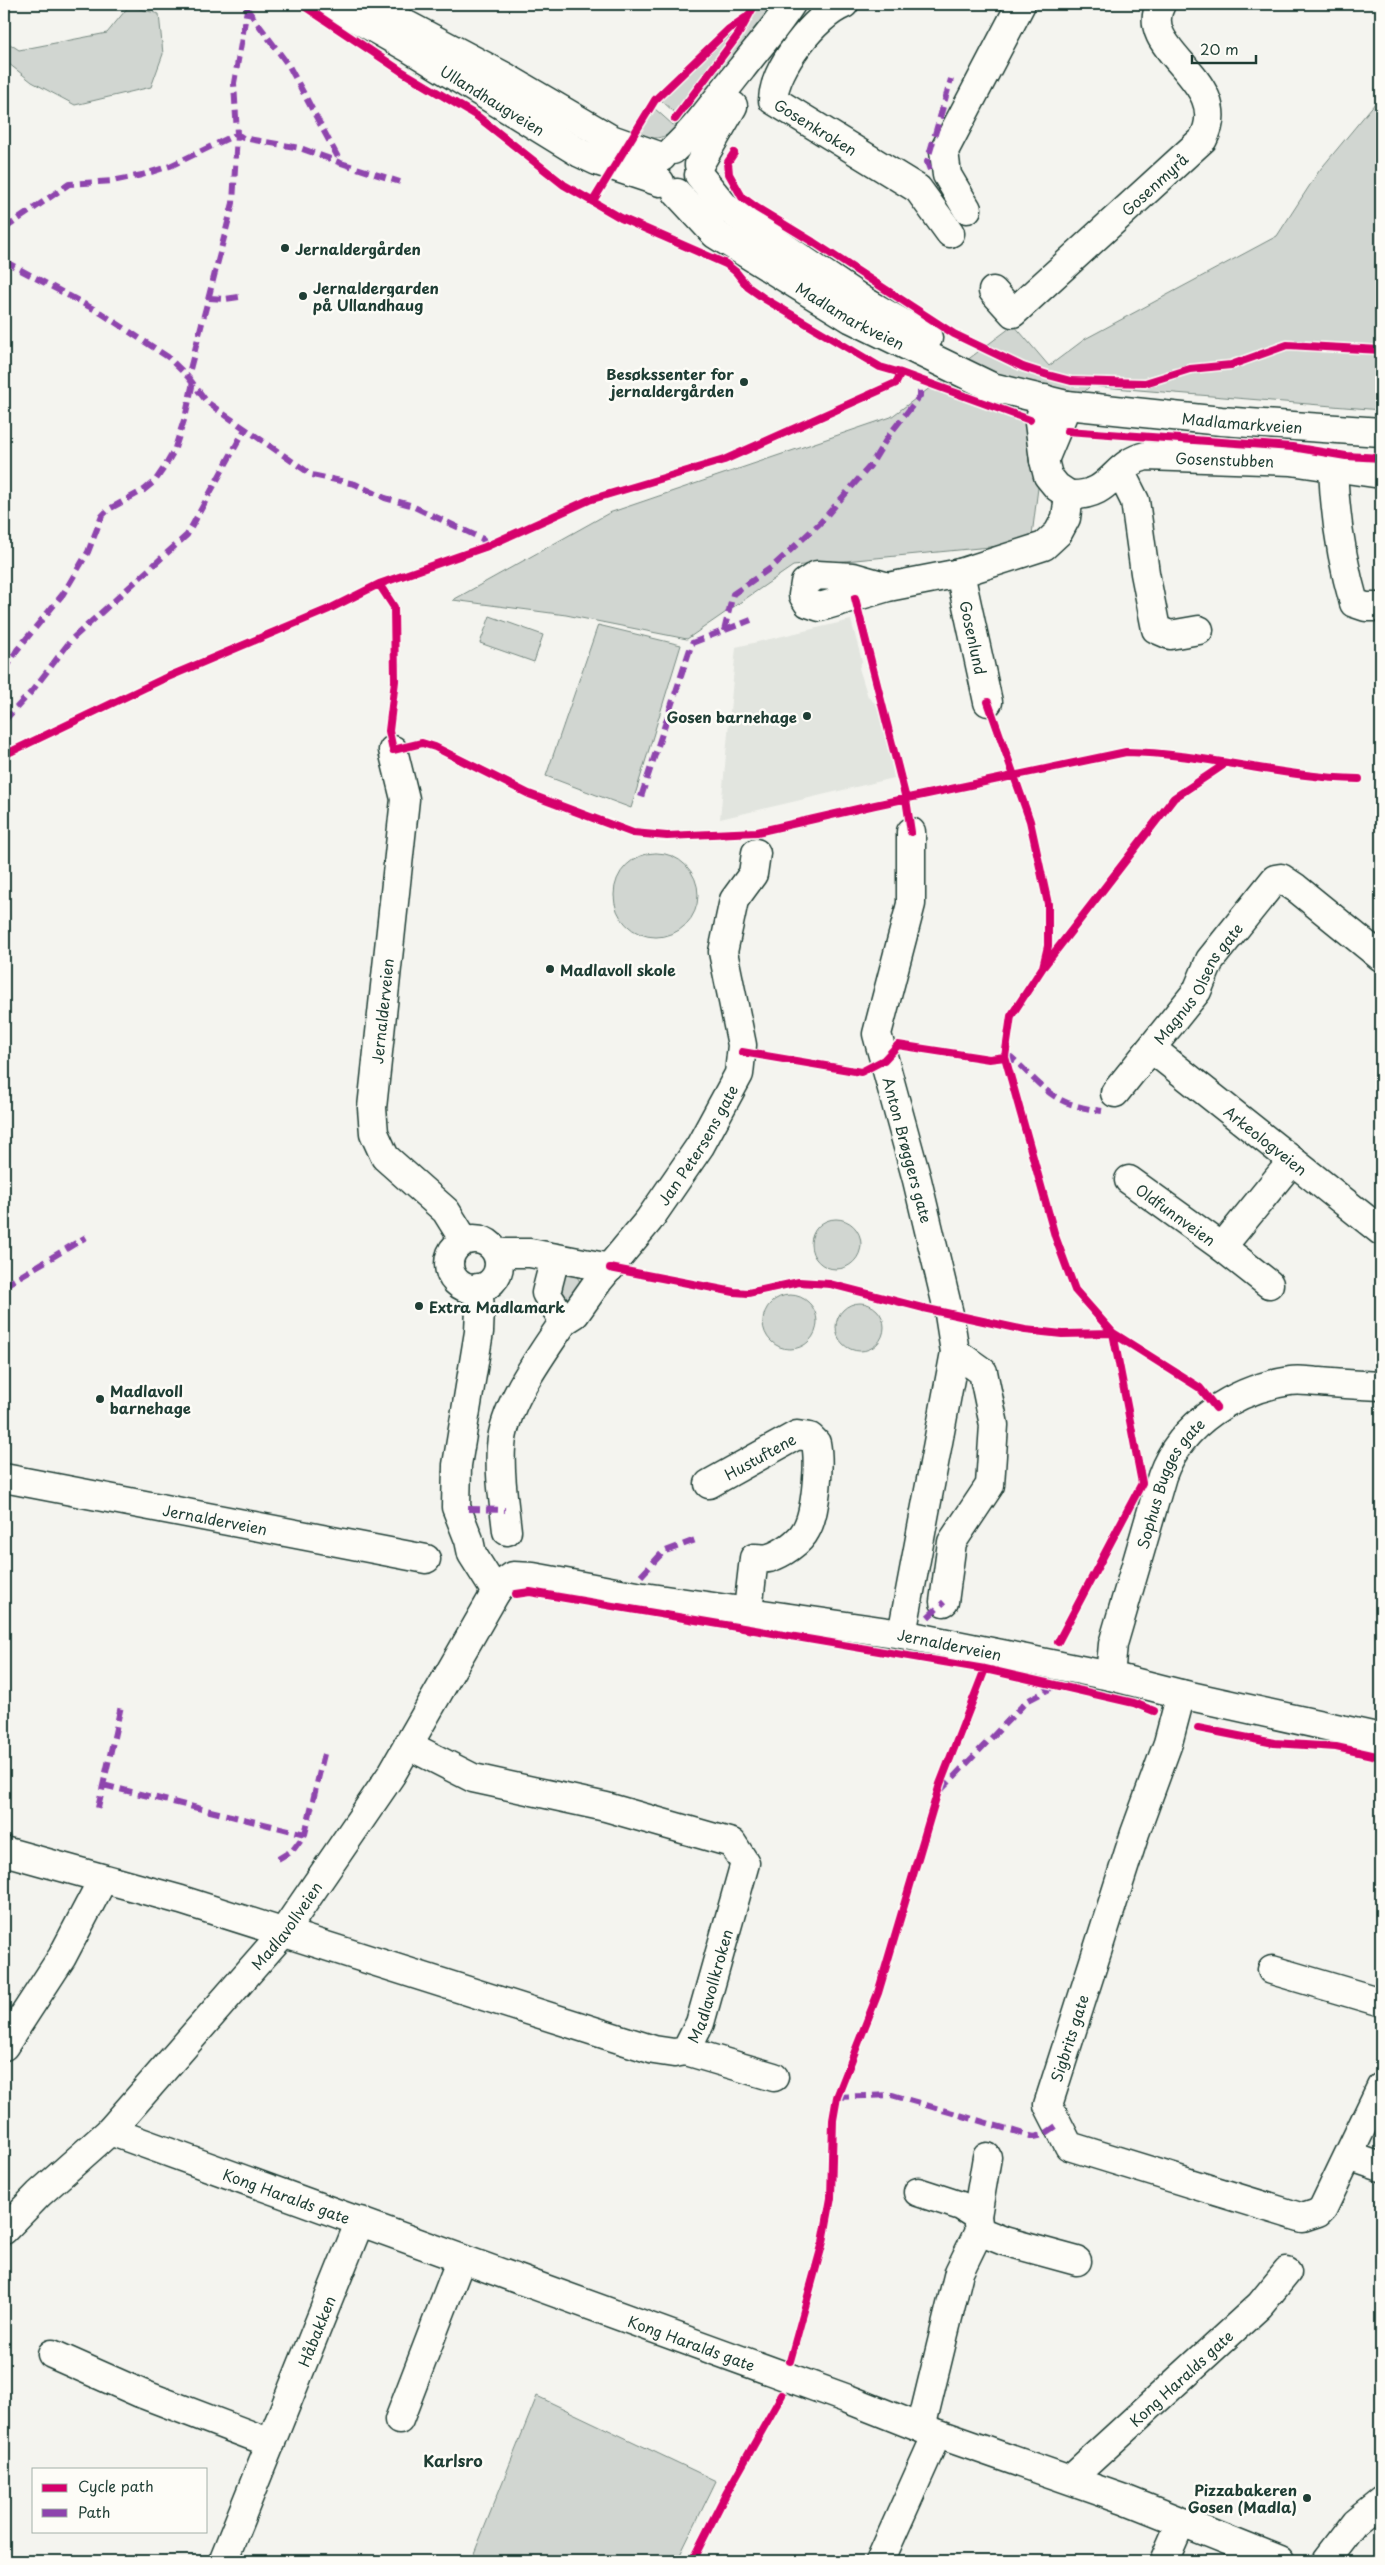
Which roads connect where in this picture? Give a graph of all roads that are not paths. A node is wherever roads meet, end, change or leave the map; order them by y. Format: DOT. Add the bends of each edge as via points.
graph roads {
  1 [pos="331,4"];
  2 [pos="366,4"];
  3 [pos="791,4"];
  4 [pos="844,4"];
  5 [pos="1021,4"];
  6 [pos="1161,4"];
  7 [pos="769,38"];
  8 [pos="699,170"];
  9 [pos="668,171"];
  10 [pos="966,209"];
  11 [pos="950,233"];
  12 [pos="993,291"];
  13 [pos="1056,402"];
  14 [pos="1381,432"];
  15 [pos="1333,468"];
  16 [pos="1120,471"];
  17 [pos="1381,474"];
  18 [pos="1069,495"];
  19 [pos="960,573"];
  20 [pos="888,587"];
  21 [pos="1381,607"];
  22 [pos="1199,630"];
  23 [pos="988,702"];
  24 [pos="392,750"];
  25 [pos="911,832"];
  26 [pos="756,853"];
  27 [pos="1381,957"];
  28 [pos="1152,1049"];
  29 [pos="1115,1093"];
  30 [pos="1292,1161"];
  31 [pos="1129,1180"];
  32 [pos="1381,1231"];
  33 [pos="464,1240"];
  34 [pos="1222,1247"];
  35 [pos="497,1253"];
  36 [pos="555,1258"];
  37 [pos="610,1268"];
  38 [pos="1268,1284"];
  39 [pos="478,1288"];
  40 [pos="564,1321"];
  41 [pos="954,1352"];
  42 [pos="1381,1386"];
  43 [pos="4,1478"];
  44 [pos="709,1484"];
  45 [pos="507,1531"];
  46 [pos="426,1559"];
  47 [pos="504,1584"];
  48 [pos="944,1602"];
  49 [pos="748,1610"];
  50 [pos="902,1634"];
  51 [pos="1110,1676"];
  52 [pos="1181,1694"];
  53 [pos="1381,1738"];
  54 [pos="408,1745"];
  55 [pos="4,1851"];
  56 [pos="103,1879"];
  57 [pos="283,1933"];
  58 [pos="1272,1970"];
  59 [pos="1381,2002"];
  60 [pos="7,2033"];
  61 [pos="686,2051"];
  62 [pos="774,2077"];
  63 [pos="1381,2087"];
  64 [pos="110,2131"];
  65 [pos="987,2156"];
  66 [pos="1349,2156"];
  67 [pos="1381,2167"];
  68 [pos="918,2192"];
  69 [pos="360,2221"];
  70 [pos="6,2224"];
  71 [pos="978,2224"];
  72 [pos="461,2259"];
  73 [pos="1077,2261"];
  74 [pos="1287,2272"];
  75 [pos="52,2354"];
  76 [pos="399,2420"];
  77 [pos="929,2431"];
  78 [pos="271,2443"];
  79 [pos="1070,2479"];
  80 [pos="1381,2501"];
  81 [pos="1181,2522"];
  82 [pos="223,2561"];
  83 [pos="880,2561"];
  84 [pos="1164,2561"];
  85 [pos="1280,2561"];
  86 [pos="1325,2561"];
  1 -- 9 [label="street, Ullandhaugveien" via="580,153 597,161"];
  2 -- 9 [label="street, Ullandhaugveien" via="507,78"];
  3 -- 7 [label="street"];
  4 -- 11 [label="street, Gosenkroken" via="825,15 807,33 778,81 772,100 918,189"];
  5 -- 10 [label="street" via="944,151 947,175"];
  6 -- 12 [label="street, Gosenmyrå" via="1156,16 1162,38 1201,89 1210,109 1209,128 1203,139 1013,313"];
  7 -- 8 [label="street"];
  7 -- 9 [label="street" via="697,127"];
  8 -- 9 [label="street, Madlamarkveien" via="692,154"];
  8 -- 9 [label="street" via="694,186 689,190"];
  8 -- 13 [label="street, Madlamarkveien" via="726,208 864,301"];
  9 -- 13 [label="street, Madlamarkveien" via="715,234 852,319 992,387"];
  13 -- 14 [label="street, Madlamarkveien" via="1221,421"];
  13 -- 18 [label="street" via="1039,423 1044,460 1048,476"];
  15 -- 16 [label="street, Gosenstubben" via="1292,461 1146,456 1135,459"];
  15 -- 17 [label="street, Gosenstubben"];
  15 -- 21 [label="street" via="1337,528 1354,603"];
  16 -- 18 [label="street, Gosenstubben" via="1098,491 1086,496"];
  16 -- 22 [label="street" via="1136,501 1156,629 1170,635"];
  18 -- 19 [label="street" via="1066,518 1058,533 1044,546"];
  19 -- 20 [label="street"];
  19 -- 23 [label="street, Gosenlund"];
  24 -- 33 [label="street, Jernalderveien" via="405,798 372,1108 374,1133 385,1157 446,1210"];
  25 -- 41 [label="street, Anton Brøggers gate" via="911,904 877,1034 919,1189 949,1314"];
  26 -- 37 [label="street, Jan Petersens gate" via="752,874 734,900 722,952 742,1045 739,1074 696,1153 632,1243"];
  27 -- 28 [label="street, Magnus Olsens gate" via="1281,878 1275,879 1210,960 1197,991"];
  28 -- 29 [label="street, Magnus Olsens gate"];
  28 -- 30 [label="street, Arkeologveien"];
  30 -- 32 [label="street, Arkeologveien"];
  30 -- 34 [label="street, Oldfunnveien"];
  31 -- 34 [label="street, Oldfunnveien"];
  33 -- 35 [label="street" via="482,1240"];
  33 -- 39 [label="street" via="452,1251 450,1270 462,1286"];
  34 -- 38 [label="street, Oldfunnveien"];
  35 -- 36 [label="street" via="530,1253"];
  35 -- 39 [label="street" via="499,1265 496,1276 488,1285"];
  36 -- 37 [label="street"];
  36 -- 40 [label="street" via="546,1293"];
  37 -- 40 [label="street, Jan Petersens gate" via="574,1314"];
  39 -- 47 [label="street" via="479,1332 455,1488 458,1516 470,1540 472,1554"];
  40 -- 45 [label="street, Jan Petersens gate" via="518,1395 501,1445"];
  41 -- 48 [label="street" via="983,1372 994,1426 990,1485 952,1542"];
  41 -- 50 [label="street, Anton Brøggers gate"];
  42 -- 51 [label="street, Sophus Bugges gate" via="1292,1380 1255,1389 1216,1408 1202,1419 1168,1458 1113,1644"];
  43 -- 46 [label="street, Jernalderveien"];
  44 -- 49 [label="street, Hustuftene" via="797,1435 810,1437 816,1443 812,1510 806,1530 796,1542 768,1559 754,1558"];
  47 -- 49 [label="street, Jernalderveien" via="533,1577 637,1596"];
  47 -- 54 [label="street, Madlavollveien"];
  49 -- 50 [label="street, Jernalderveien"];
  50 -- 51 [label="street, Jernalderveien"];
  51 -- 52 [label="street, Jernalderveien"];
  52 -- 53 [label="street, Jernalderveien"];
  52 -- 66 [label="street, Sigbrits gate" via="1168,1743 1135,1833 1048,2105 1069,2146 1303,2218 1318,2214 1323,2208"];
  54 -- 57 [label="street, Madlavollveien" via="348,1840"];
  54 -- 61 [label="street, Madlavollkroken" via="473,1778 606,1807 732,1843 745,1863 700,2023"];
  55 -- 56 [label="street, Madlavollkroken"];
  56 -- 57 [label="street, Madlavollkroken"];
  56 -- 60 [label="street" via="62,1957"];
  57 -- 61 [label="street, Madlavollkroken" via="654,2050"];
  57 -- 64 [label="street, Madlavollveien"];
  58 -- 59 [label="street"];
  61 -- 62 [label="street"];
  63 -- 66 [label="street"];
  64 -- 69 [label="street, Kong Haralds gate"];
  64 -- 70 [label="street, Madlavollveien"];
  65 -- 71 [label="street"];
  66 -- 67 [label="street"];
  68 -- 71 [label="street" via="961,2206"];
  69 -- 72 [label="street, Kong Haralds gate"];
  69 -- 78 [label="street, Håbakken"];
  71 -- 73 [label="street" via="1004,2241"];
  71 -- 77 [label="street" via="958,2272"];
  72 -- 76 [label="street"];
  72 -- 77 [label="street, Kong Haralds gate"];
  74 -- 79 [label="street, Kong Haralds gate" via="1260,2305"];
  75 -- 78 [label="street" via="140,2393"];
  77 -- 79 [label="street, Kong Haralds gate"];
  77 -- 83 [label="street"];
  78 -- 82 [label="street, Håbakken"];
  79 -- 81 [label="street, Kong Haralds gate"];
  80 -- 86 [label="street" via="1355,2522"];
  81 -- 84 [label="street"];
  81 -- 85 [label="street, Kong Haralds gate"];
}
